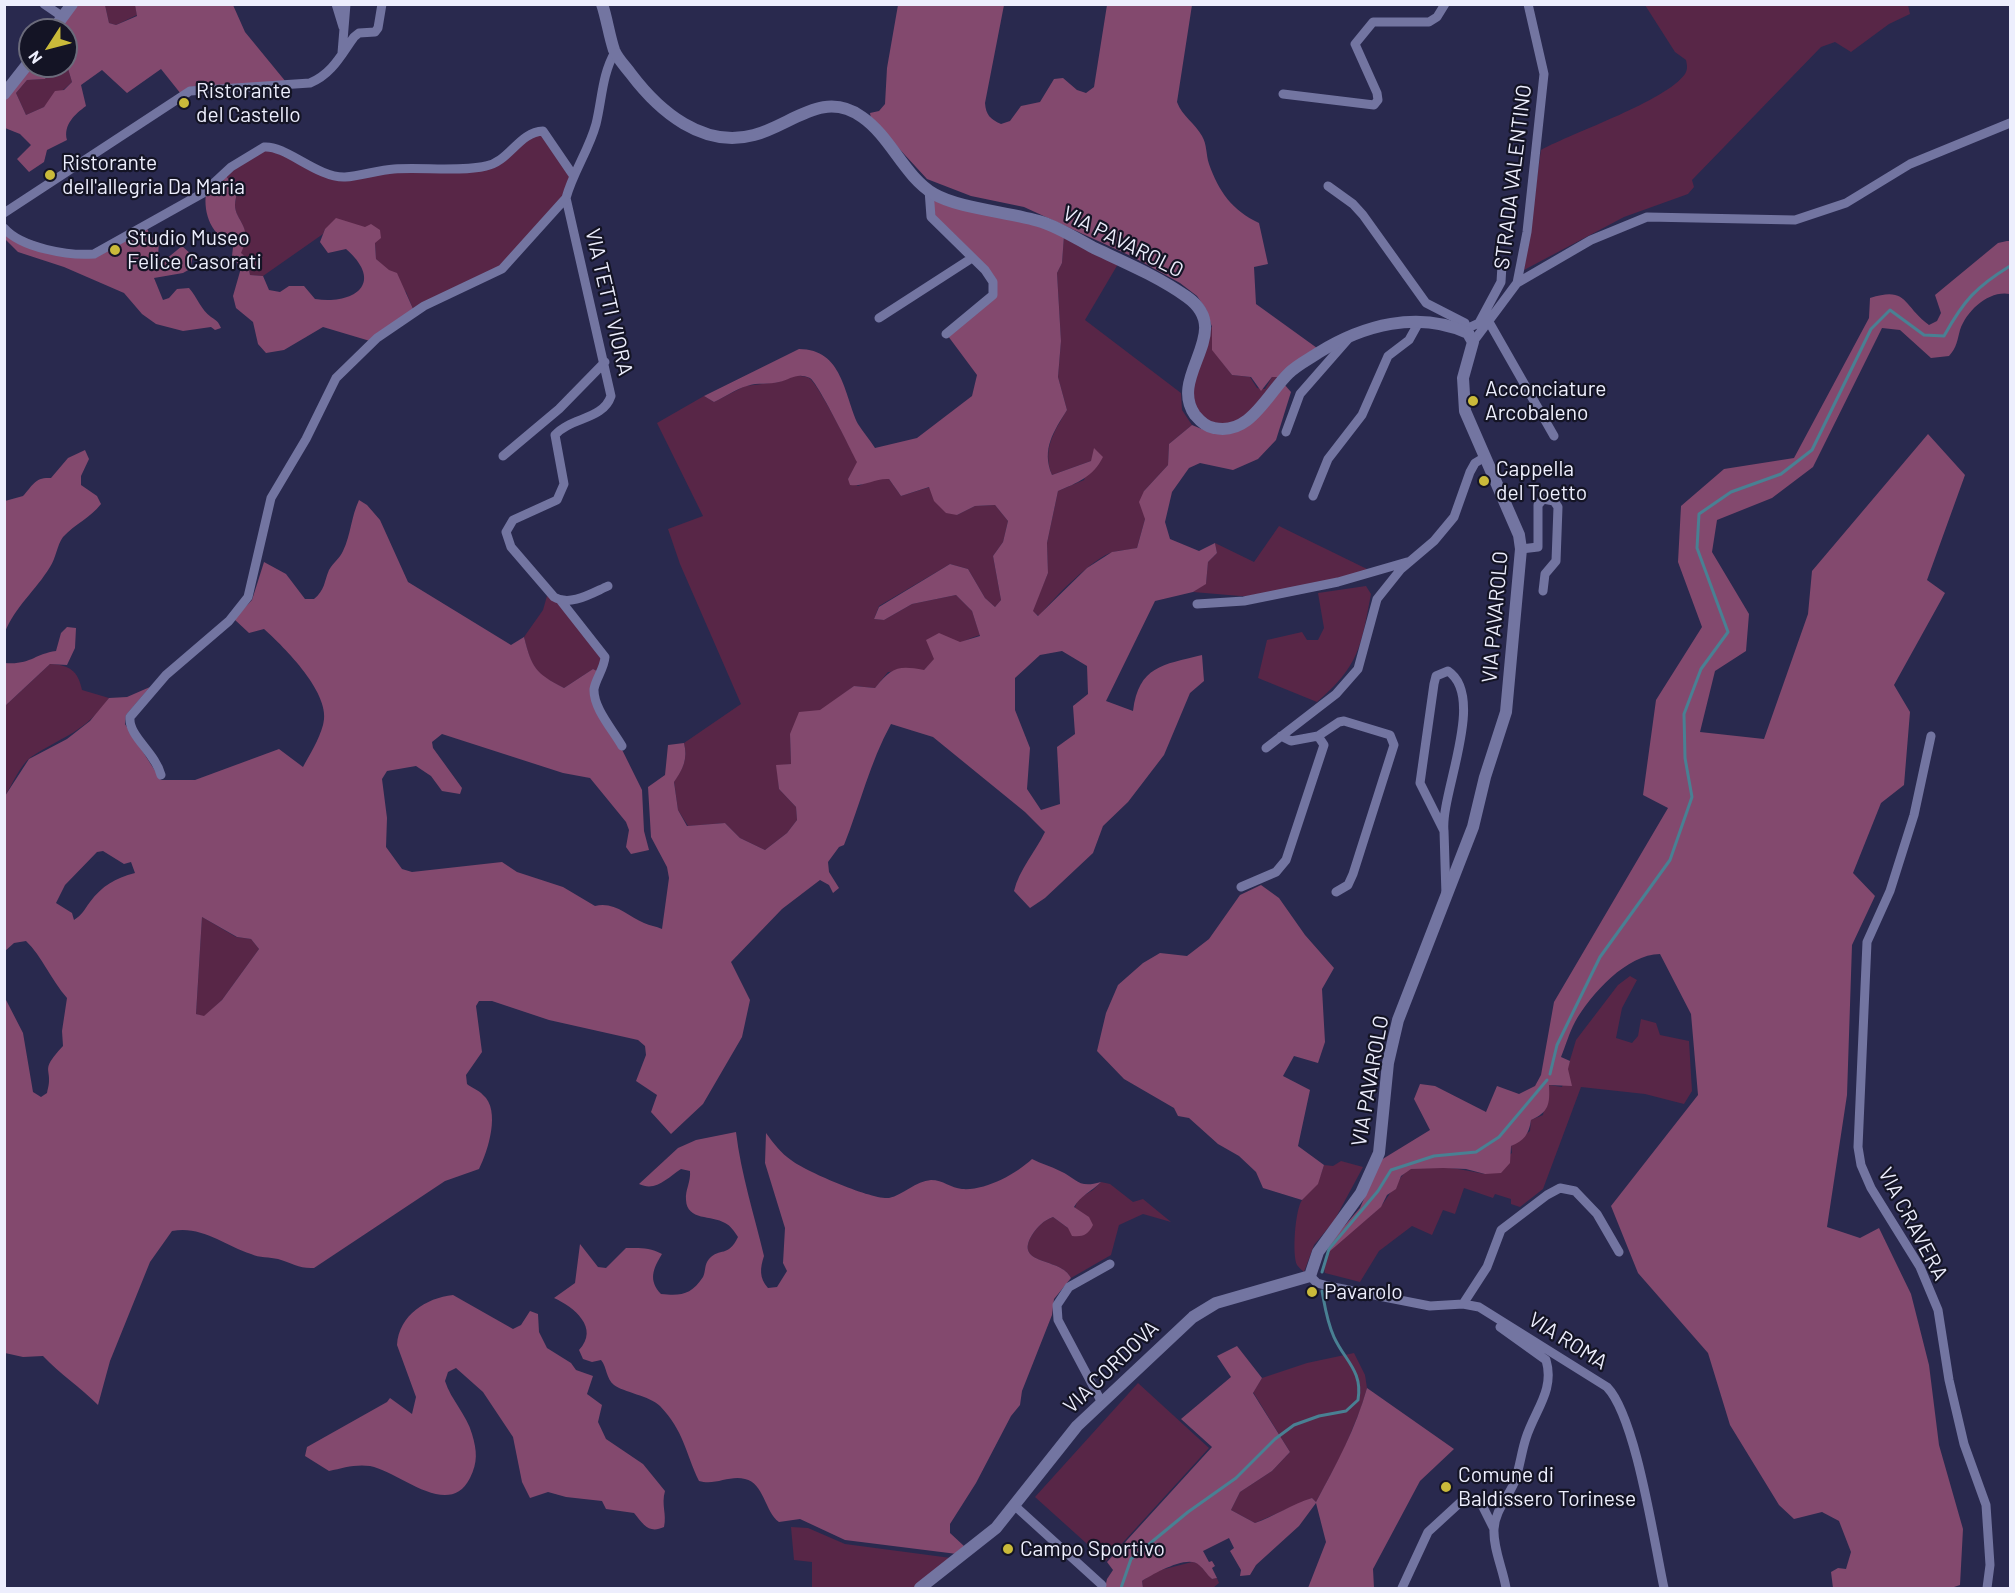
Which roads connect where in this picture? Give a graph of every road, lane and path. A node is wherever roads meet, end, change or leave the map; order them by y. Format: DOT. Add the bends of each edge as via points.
graph roads {
  1 [pos="44,4"];
  2 [pos="72,4"];
  3 [pos="336,4"];
  4 [pos="346,4"];
  5 [pos="382,4"];
  6 [pos="602,4"];
  7 [pos="1445,4"];
  8 [pos="1528,4"];
  9 [pos="63,17"];
  10 [pos="344,29"];
  11 [pos="615,52"];
  12 [pos="342,53"];
  13 [pos="18,76"];
  14 [pos="4,94"];
  15 [pos="1283,94"];
  16 [pos="2010,123"];
  17 [pos="573,175"];
  18 [pos="1328,186"];
  19 [pos="929,190"];
  20 [pos="566,198"];
  21 [pos="4,213"];
  22 [pos="4,228"];
  23 [pos="972,258"];
  24 [pos="1502,265"];
  25 [pos="1517,283"];
  26 [pos="879,318"];
  27 [pos="1419,322"];
  28 [pos="1489,322"];
  29 [pos="946,334"];
  30 [pos="1469,334"];
  31 [pos="1351,336"];
  32 [pos="605,362"];
  33 [pos="1286,432"];
  34 [pos="1554,436"];
  35 [pos="503,456"];
  36 [pos="1485,457"];
  37 [pos="1313,496"];
  38 [pos="1521,549"];
  39 [pos="1409,562"];
  40 [pos="608,586"];
  41 [pos="1543,591"];
  42 [pos="561,601"];
  43 [pos="1197,603"];
  44 [pos="1281,736"];
  45 [pos="1318,736"];
  46 [pos="1931,736"];
  47 [pos="622,746"];
  48 [pos="1266,748"];
  49 [pos="161,775"];
  50 [pos="1444,831"];
  51 [pos="1241,887"];
  52 [pos="1336,892"];
  53 [pos="1446,897"];
  54 [pos="1619,1252"];
  55 [pos="1110,1264"];
  56 [pos="1310,1276"];
  57 [pos="1463,1304"];
  58 [pos="1479,1307"];
  59 [pos="1101,1401"];
  60 [pos="1015,1506"];
  61 [pos="1494,1528"];
  62 [pos="1102,1585"];
  63 [pos="920,1588"];
  64 [pos="1402,1588"];
  65 [pos="1506,1588"];
  66 [pos="1665,1588"];
  67 [pos="1987,1588"];
  1 -- 9 [label="street"];
  2 -- 9 [label="street"];
  3 -- 10 [label="street"];
  4 -- 10 [label="street"];
  5 -- 12 [label="street" via="378,28 369,34 359,33"];
  6 -- 11 [label="street"];
  7 -- 15 [label="street" via="1429,22 1373,22 1359,35 1355,44 1377,93 1374,105"];
  8 -- 25 [label="street, STRADA VALENTINO" via="1544,74 1527,232"];
  10 -- 12 [label="street"];
  11 -- 17 [label="street" via="609,62 595,127"];
  11 -- 19 [label="street, VIA PAVAROLO" via="666,112 682,124 714,135 754,135 812,108 841,106 880,132"];
  12 -- 21 [label="street" via="330,72 310,83 190,91"];
  13 -- 14 [label="street"];
  16 -- 25 [label="street" via="1910,164 1846,203 1795,220 1647,217 1591,240"];
  17 -- 20 [label="street"];
  17 -- 22 [label="street" via="543,131 522,140 503,158 487,166 392,169 344,177 264,147 231,167 203,193 94,254 80,255 21,242"];
  18 -- 30 [label="street" via="1363,215 1426,303 1465,323"];
  19 -- 23 [label="street" via="931,217"];
  19 -- 31 [label="street, VIA PAVAROLO" via="952,200 1044,223 1159,279 1191,300 1204,318 1206,330 1187,394 1191,409 1210,428 1236,428 1250,419 1291,370"];
  20 -- 32 [label="street, VIA TETTI VIORA"];
  20 -- 49 [label="street" via="502,268 424,306 377,338 336,378 271,498 249,597 229,621 166,675 130,717 131,730 158,764"];
  23 -- 26 [label="street"];
  23 -- 29 [label="street" via="993,282 993,295"];
  24 -- 30 [label="street" via="1502,282"];
  25 -- 28 [label="street"];
  27 -- 30 [label="street, VIA PAVAROLO" via="1430,321"];
  27 -- 31 [label="street, VIA PAVAROLO" via="1409,320 1373,327"];
  27 -- 37 [label="street" via="1408,340 1388,356 1362,415 1328,459"];
  28 -- 30 [label="street"];
  28 -- 34 [label="street"];
  30 -- 36 [label="street, VIA PAVAROLO" via="1463,393 1469,424"];
  31 -- 33 [label="street" via="1300,394"];
  32 -- 35 [label="street" via="559,409"];
  32 -- 42 [label="street, VIA TETTI VIORA" via="611,396 608,405 555,435 564,484 557,500 513,520 506,532 511,547"];
  36 -- 38 [label="street, VIA PAVAROLO" via="1519,535"];
  36 -- 39 [label="street" via="1470,472 1454,517"];
  38 -- 41 [label="street" via="1538,547 1538,505 1544,499 1554,501 1558,507 1556,561 1545,574"];
  38 -- 53 [label="street, VIA PAVAROLO" via="1506,712 1473,827"];
  39 -- 43 [label="street" via="1338,582 1244,601"];
  39 -- 44 [label="street" via="1377,599 1358,669 1336,694"];
  40 -- 42 [label="street"];
  42 -- 47 [label="street" via="605,657 594,688 596,701"];
  44 -- 45 [label="street" via="1291,741"];
  44 -- 48 [label="street"];
  45 -- 51 [label="street" via="1324,745 1286,860 1276,872"];
  45 -- 52 [label="street" via="1344,721 1383,731 1390,735 1394,745 1353,874 1348,885"];
  46 -- 67 [label="street, VIA CRAVERA" via="1914,815 1890,891 1867,942 1858,1147 1871,1188 1920,1267 1938,1310 1964,1444 1986,1505 1990,1565"];
  50 -- 50 [label="street" via="1420,783 1434,684 1437,676 1448,671 1461,692 1463,715"];
  50 -- 53 [label="street"];
  53 -- 56 [label="street, VIA PAVAROLO" via="1398,1020 1388,1063 1379,1153 1361,1193 1318,1252"];
  54 -- 57 [label="street" via="1597,1214 1575,1191 1560,1188 1501,1230 1487,1267"];
  55 -- 59 [label="street" via="1070,1287 1057,1305 1058,1320"];
  56 -- 57 [label="street, VIA ROMA" via="1328,1286 1430,1306"];
  56 -- 59 [label="street, VIA CORDOVA" via="1238,1295 1205,1309"];
  57 -- 58 [label="street, VIA ROMA"];
  58 -- 61 [label="street" via="1488,1318 1546,1360 1550,1378 1526,1438 1520,1468 1501,1502"];
  58 -- 66 [label="street, VIA ROMA" via="1600,1382 1619,1402 1631,1436"];
  59 -- 60 [label="street, VIA CORDOVA" via="1053,1453"];
  60 -- 62 [label="street"];
  60 -- 63 [label="street, VIA CORDOVA" via="978,1544"];
  61 -- 64 [label="street" via="1480,1502 1465,1498 1428,1532"];
  61 -- 65 [label="street"];
}
